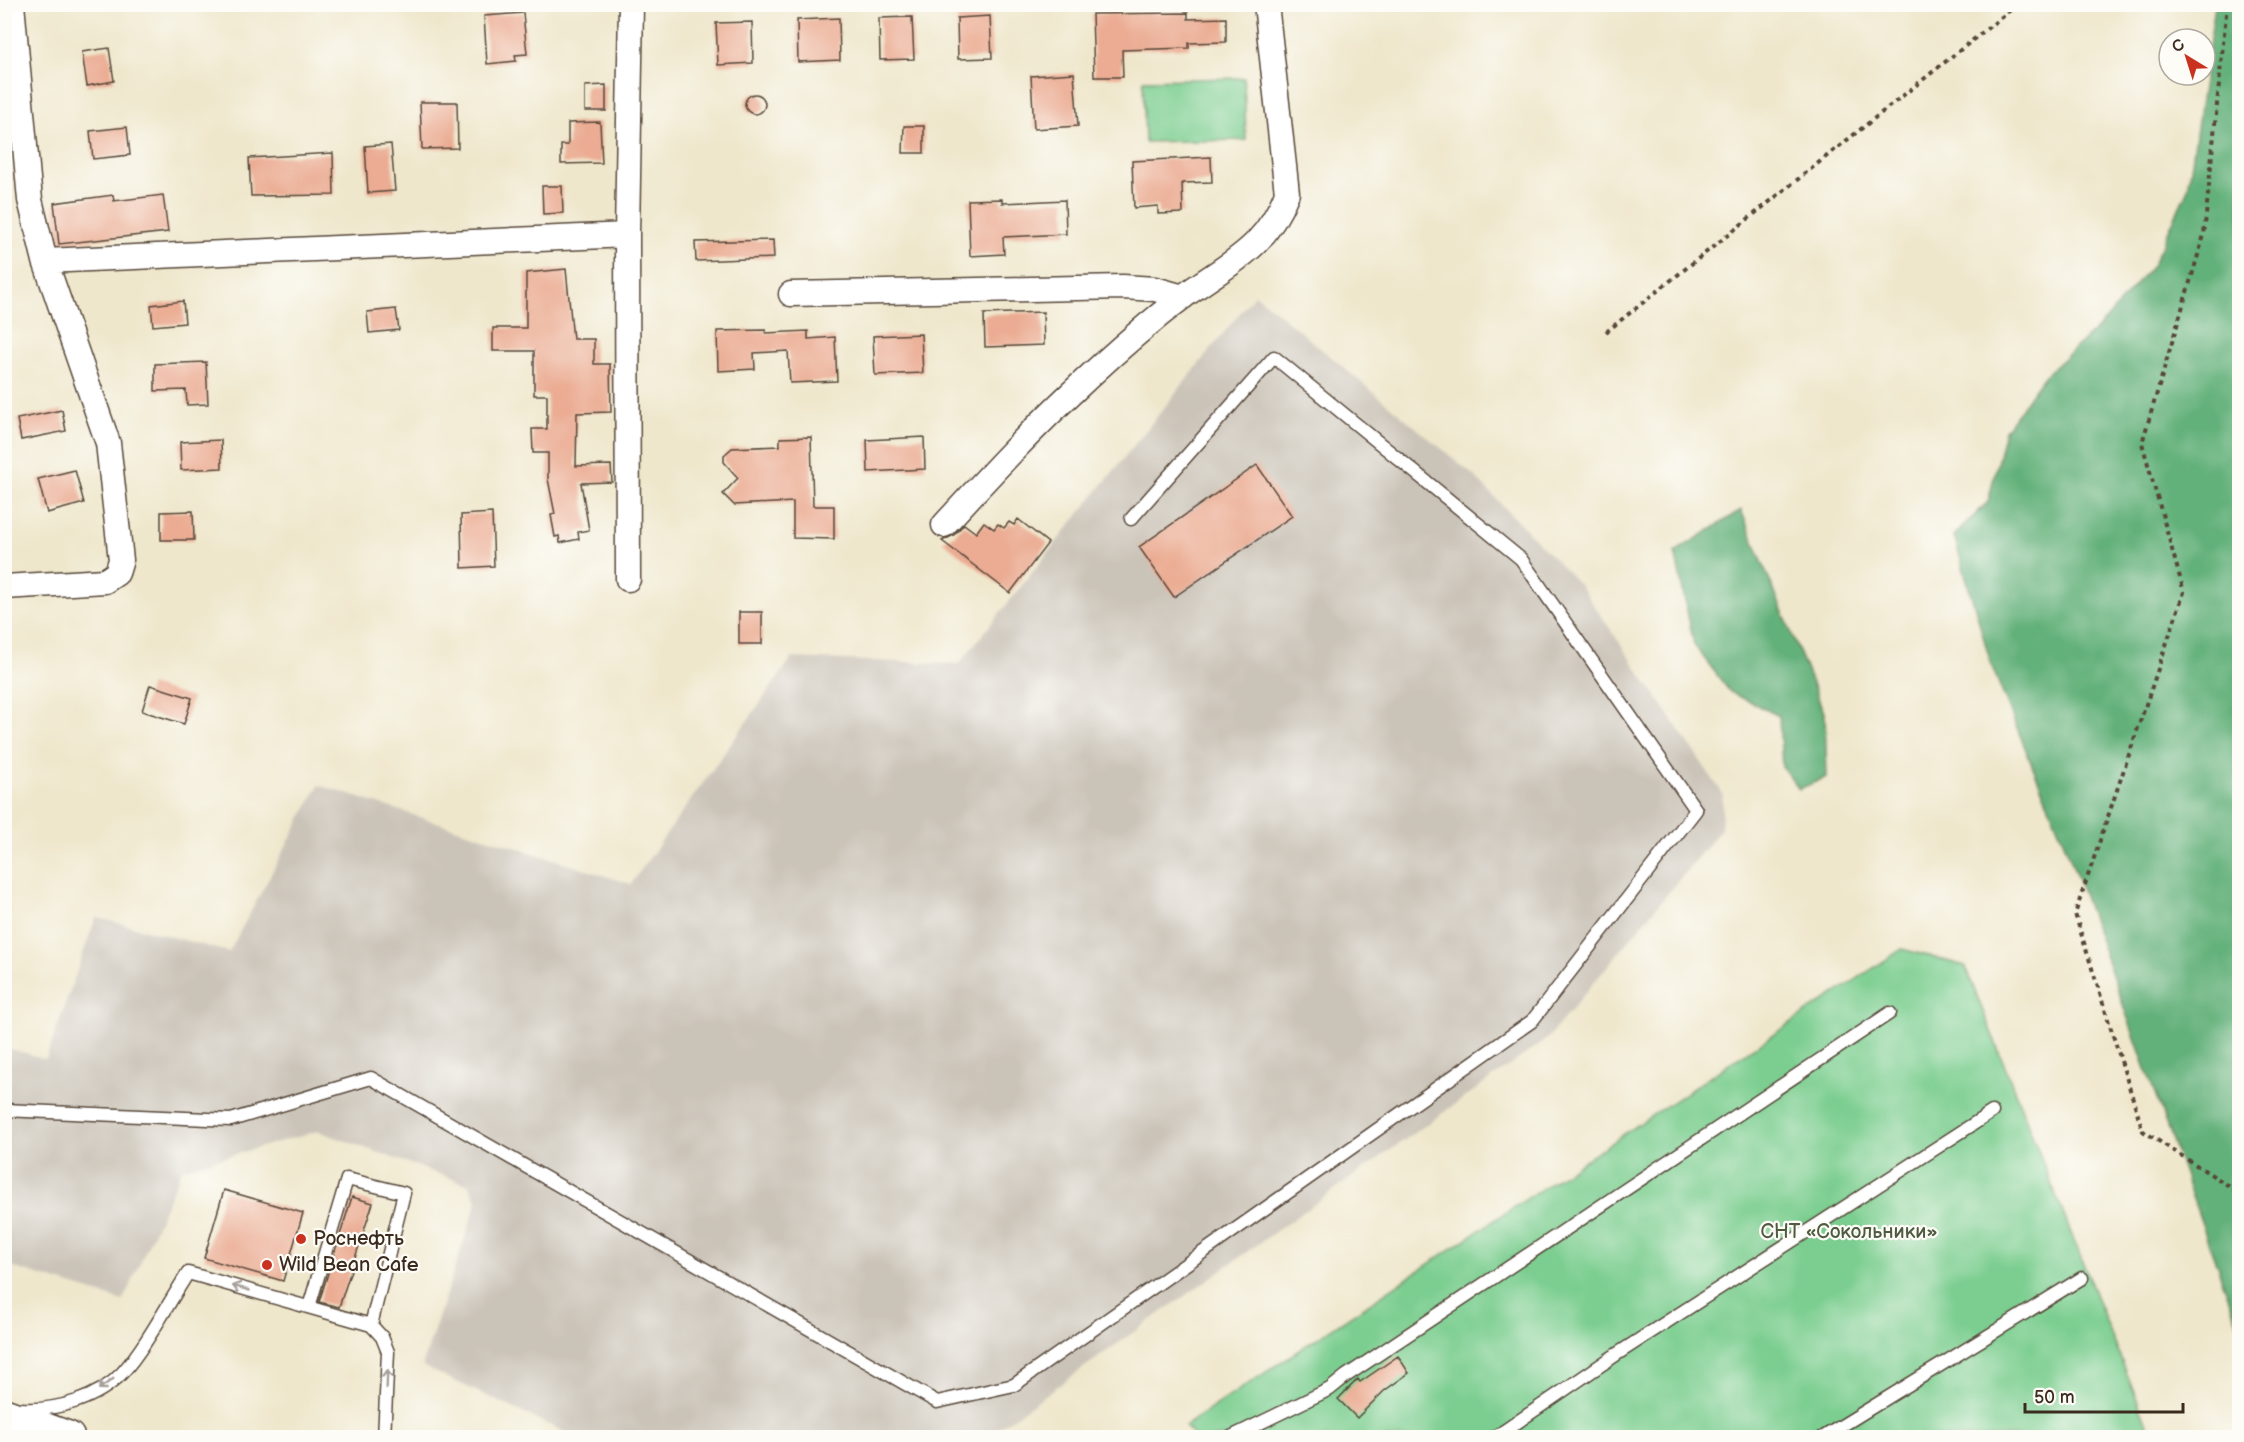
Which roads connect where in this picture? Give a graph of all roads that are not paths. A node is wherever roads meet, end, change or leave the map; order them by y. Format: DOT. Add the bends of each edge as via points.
graph roads {
  1 [pos="12,4"];
  2 [pos="631,4"];
  3 [pos="1266,4"];
  4 [pos="627,235"];
  5 [pos="45,261"];
  6 [pos="791,294"];
  7 [pos="1184,297"];
  8 [pos="1131,519"];
  9 [pos="944,525"];
  10 [pos="628,579"];
  11 [pos="4,587"];
  12 [pos="1890,1013"];
  13 [pos="4,1110"];
  14 [pos="1992,1112"];
  15 [pos="2082,1278"];
  16 [pos="309,1307"];
  17 [pos="371,1325"];
  18 [pos="4,1407"];
  19 [pos="4,1415"];
  20 [pos="68,1437"];
  21 [pos="384,1437"];
  22 [pos="1229,1437"];
  23 [pos="1494,1437"];
  24 [pos="1822,1437"];
  1 -- 5 [label="street" via="30,200"];
  2 -- 4 [label="street"];
  3 -- 7 [label="street" via="1287,193 1279,216 1263,238"];
  4 -- 5 [label="street"];
  4 -- 10 [label="street"];
  5 -- 11 [label="street" via="108,443 121,560 117,573 105,581"];
  6 -- 7 [label="street" via="1123,287 1155,289"];
  7 -- 9 [label="street" via="1081,384 1009,453"];
  8 -- 13 [label="lane" via="1274,357 1521,559 1696,810 1532,1021 1014,1385 937,1402 371,1078 231,1120"];
  12 -- 22 [label="lane" via="1330,1389"];
  14 -- 23 [label="lane"];
  15 -- 24 [label="lane"];
  16 -- 17 [label="lane"];
  16 -- 17 [label="lane" via="347,1179 404,1193"];
  16 -- 18 [label="lane, one-way" via="188,1273 121,1374 65,1406"];
  21 -- 17 [label="lane, one-way" via="388,1352"];
  19 -- 20 [label="highway"];
}
